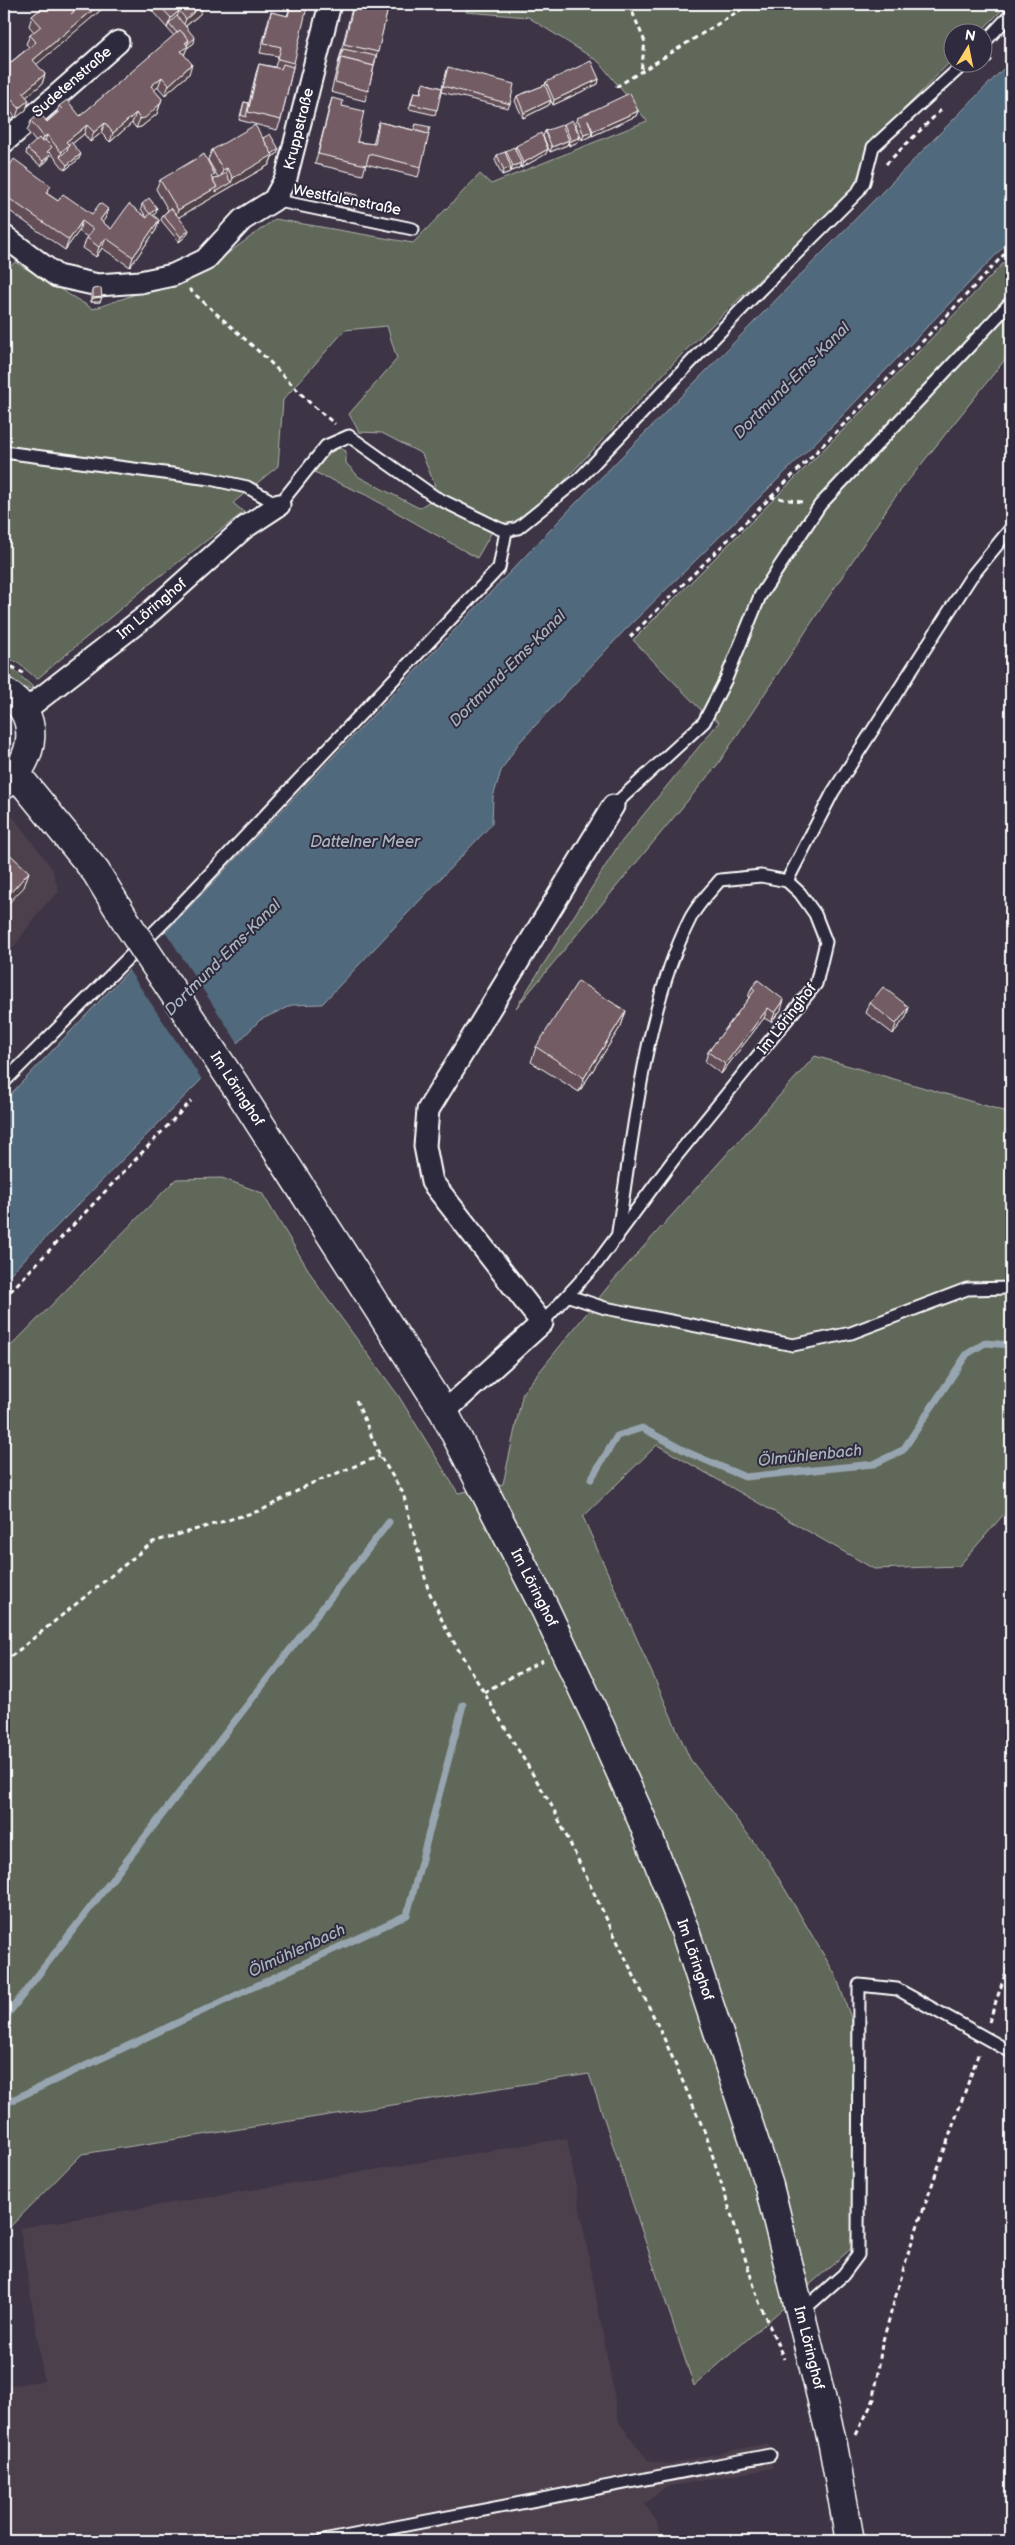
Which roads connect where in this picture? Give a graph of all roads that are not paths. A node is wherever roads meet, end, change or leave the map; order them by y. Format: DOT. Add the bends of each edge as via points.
graph roads {
  1 [pos="330,4"];
  2 [pos="1011,14"];
  3 [pos="992,34"];
  4 [pos="118,42"];
  5 [pos="955,72"];
  6 [pos="4,142"];
  7 [pos="274,200"];
  8 [pos="414,229"];
  9 [pos="4,236"];
  10 [pos="1011,302"];
  11 [pos="4,452"];
  12 [pos="279,505"];
  13 [pos="1011,528"];
  14 [pos="506,531"];
  15 [pos="4,692"];
  16 [pos="24,711"];
  17 [pos="10,780"];
  18 [pos="613,806"];
  19 [pos="787,881"];
  20 [pos="4,1082"];
  21 [pos="617,1238"];
  22 [pos="1011,1288"];
  23 [pos="568,1296"];
  24 [pos="542,1323"];
  25 [pos="444,1412"];
  26 [pos="1011,2052"];
  27 [pos="801,2312"];
  28 [pos="770,2455"];
  29 [pos="323,2541"];
  30 [pos="850,2541"];
  1 -- 7 [label="street, Kruppstraße" via="286,178"];
  2 -- 3 [label="lane"];
  4 -- 6 [label="street, Sudetenstraße"];
  5 -- 14 [label="lane" via="873,148 864,182 857,193 620,438 538,514 518,528"];
  7 -- 8 [label="lane, Westfalenstraße"];
  7 -- 9 [label="street, Kruppstraße" via="242,220 204,260 173,276 140,282 98,284 57,276"];
  10 -- 18 [label="lane" via="820,505 760,596 726,679 704,722"];
  11 -- 12 [label="lane" via="210,479 247,487"];
  12 -- 14 [label="lane" via="326,446 349,436 435,497"];
  12 -- 16 [label="street, Im Löringhof" via="244,528 146,616"];
  13 -- 19 [label="lane" via="972,577 833,792"];
  14 -- 20 [label="lane" via="499,568 168,918"];
  15 -- 16 [label="street"];
  16 -- 17 [label="street" via="30,728 30,744 26,761"];
  17 -- 25 [label="street, Im Löringhof, bridge" via="96,872"];
  18 -- 24 [label="street" via="428,1110 425,1146 432,1182"];
  19 -- 21 [label="lane, Im Löringhof" via="815,914 826,942 816,984 674,1159"];
  19 -- 21 [label="lane" via="761,876 720,880 690,917 672,960 649,1043"];
  21 -- 23 [label="lane, Im Löringhof"];
  22 -- 23 [label="lane" via="967,1290 851,1333 793,1344 606,1308"];
  23 -- 24 [label="lane, Im Löringhof"];
  24 -- 25 [label="street, Im Löringhof"];
  25 -- 27 [label="street, Im Löringhof" via="564,1649 642,1820 685,1931 769,2186"];
  26 -- 27 [label="lane" via="897,1989 859,1986 858,2255 843,2275"];
  27 -- 30 [label="street, Im Löringhof" via="833,2445"];
  28 -- 29 [label="lane"];
}
